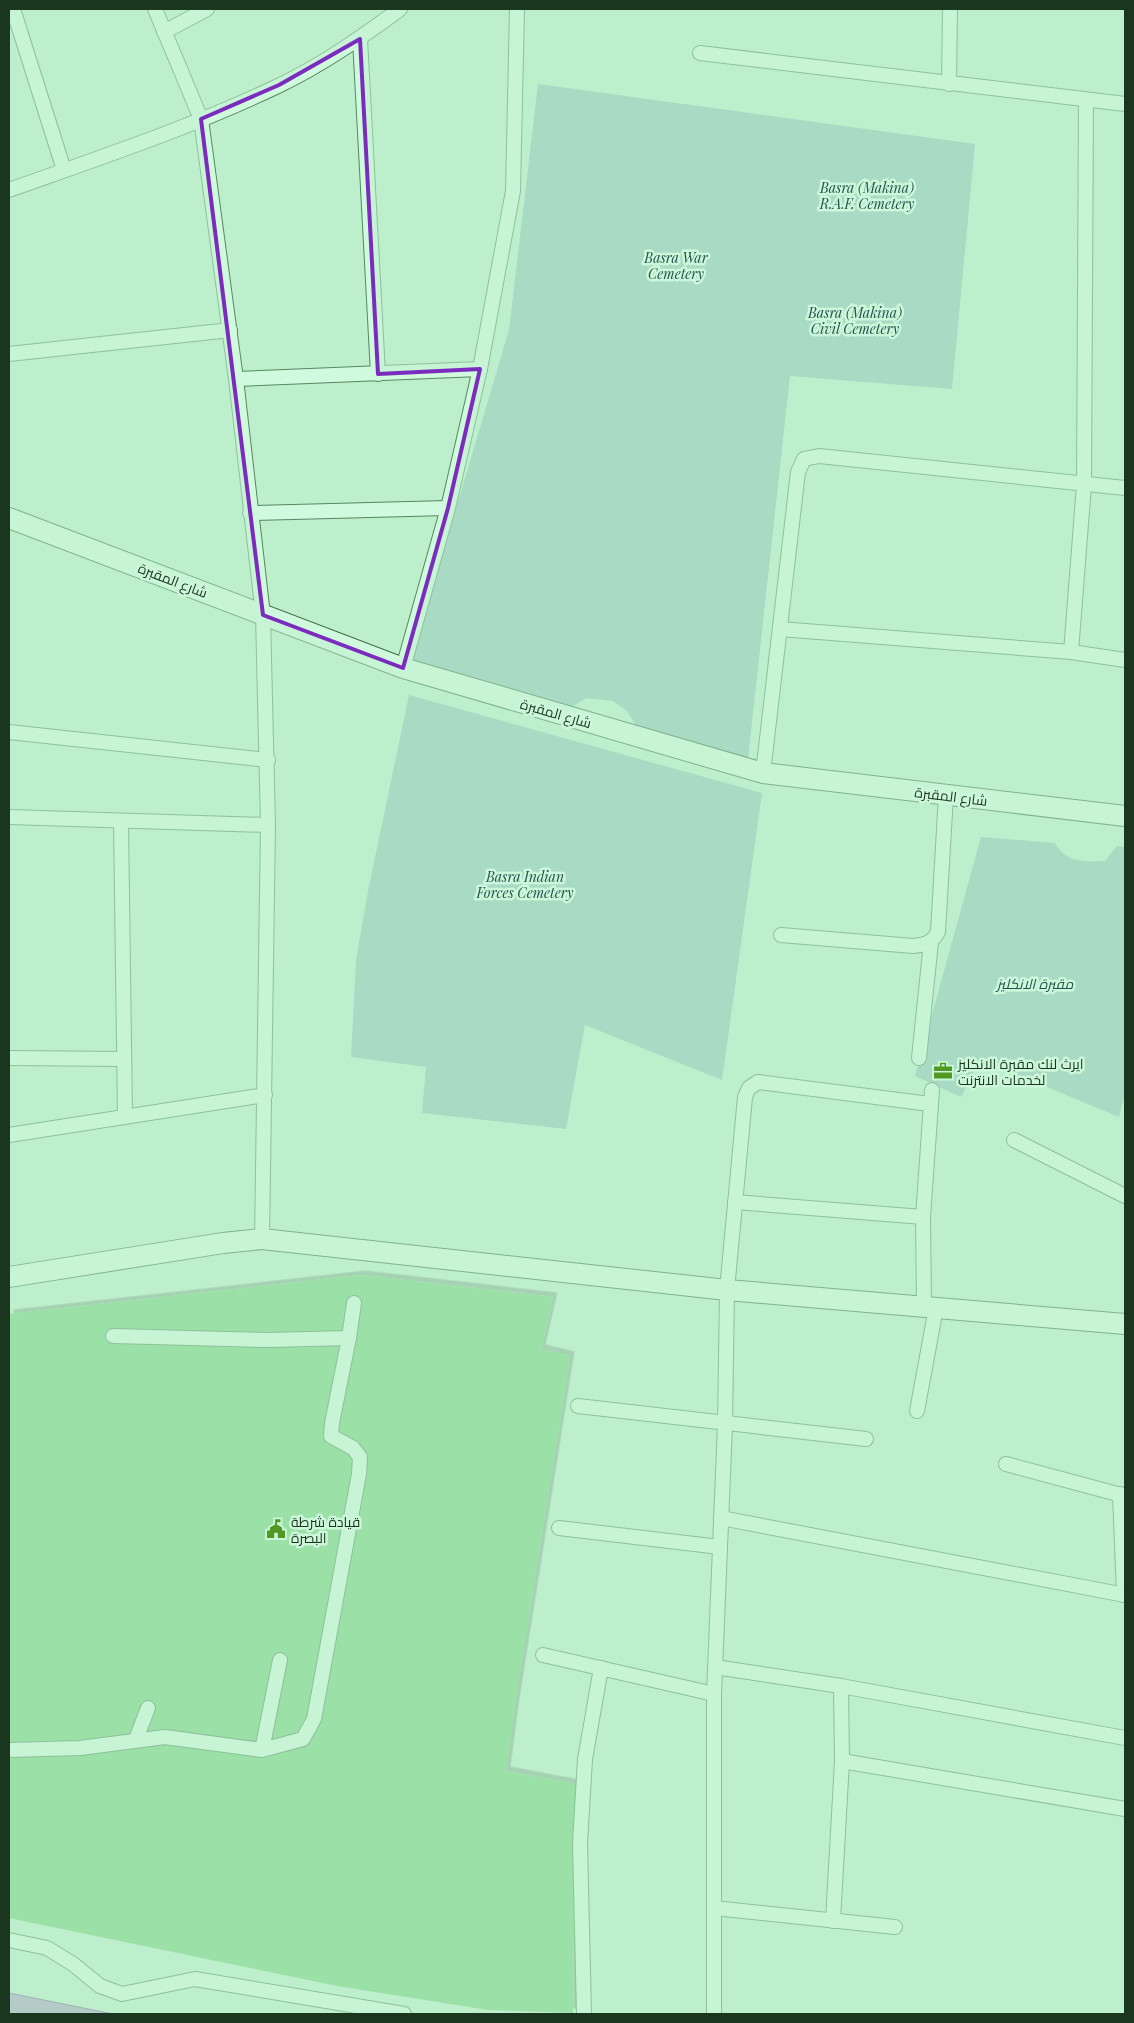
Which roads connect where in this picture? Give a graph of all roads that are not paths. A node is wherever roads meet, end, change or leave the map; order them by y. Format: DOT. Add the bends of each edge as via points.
graph roads {
  1 [pos="13,9"];
  2 [pos="155,9"];
  3 [pos="207,9"];
  4 [pos="400,9"];
  5 [pos="517,9"];
  6 [pos="950,9"];
  7 [pos="164,32"];
  8 [pos="360,39"];
  9 [pos="700,53"];
  10 [pos="949,84"];
  11 [pos="1086,101"];
  12 [pos="1125,104"];
  13 [pos="201,119"];
  14 [pos="64,170"];
  15 [pos="9,190"];
  16 [pos="230,330"];
  17 [pos="9,354"];
  18 [pos="480,369"];
  19 [pos="378,374"];
  20 [pos="236,379"];
  21 [pos="1084,485"];
  22 [pos="1125,488"];
  23 [pos="448,508"];
  24 [pos="250,513"];
  25 [pos="9,518"];
  26 [pos="263,615"];
  27 [pos="780,629"];
  28 [pos="1071,652"];
  29 [pos="1125,660"];
  30 [pos="403,668"];
  31 [pos="9,732"];
  32 [pos="268,760"];
  33 [pos="763,773"];
  34 [pos="946,795"];
  35 [pos="1125,816"];
  36 [pos="9,817"];
  37 [pos="121,821"];
  38 [pos="268,825"];
  39 [pos="781,935"];
  40 [pos="931,942"];
  41 [pos="9,1058"];
  42 [pos="919,1058"];
  43 [pos="124,1059"];
  44 [pos="265,1095"];
  45 [pos="125,1117"];
  46 [pos="9,1135"];
  47 [pos="1014,1140"];
  48 [pos="1125,1196"];
  49 [pos="735,1202"];
  50 [pos="923,1217"];
  51 [pos="262,1238"];
  52 [pos="9,1277"];
  53 [pos="727,1290"];
  54 [pos="354,1303"];
  55 [pos="930,1308"];
  56 [pos="1125,1324"];
  57 [pos="113,1336"];
  58 [pos="349,1338"];
  59 [pos="578,1406"];
  60 [pos="917,1411"];
  61 [pos="725,1425"];
  62 [pos="866,1439"];
  63 [pos="1006,1464"];
  64 [pos="1122,1495"];
  65 [pos="721,1518"];
  66 [pos="558,1528"];
  67 [pos="720,1547"];
  68 [pos="1125,1595"];
  69 [pos="543,1655"];
  70 [pos="280,1660"];
  71 [pos="715,1667"];
  72 [pos="601,1668"];
  73 [pos="841,1686"];
  74 [pos="714,1694"];
  75 [pos="148,1708"];
  76 [pos="1125,1738"];
  77 [pos="136,1739"];
  78 [pos="9,1750"];
  79 [pos="262,1750"];
  80 [pos="842,1761"];
  81 [pos="1125,1809"];
  82 [pos="714,1908"];
  83 [pos="833,1921"];
  84 [pos="895,1927"];
  85 [pos="9,1940"];
  86 [pos="404,2014"];
  87 [pos="584,2014"];
  88 [pos="714,2014"];
  1 -- 14 [label="street"];
  2 -- 7 [label="street"];
  3 -- 7 [label="street"];
  4 -- 8 [label="street"];
  5 -- 18 [label="street" via="513,191"];
  6 -- 10 [label="street"];
  7 -- 13 [label="street"];
  8 -- 13 [label="street" via="279,85"];
  8 -- 19 [label="street"];
  9 -- 10 [label="street"];
  10 -- 11 [label="street"];
  11 -- 12 [label="street"];
  11 -- 21 [label="street"];
  13 -- 14 [label="street"];
  13 -- 16 [label="street"];
  14 -- 15 [label="street"];
  16 -- 17 [label="street"];
  16 -- 20 [label="street"];
  18 -- 19 [label="street"];
  18 -- 23 [label="street"];
  19 -- 20 [label="street"];
  20 -- 24 [label="street"];
  21 -- 22 [label="street"];
  21 -- 27 [label="street" via="819,456 804,459 798,472"];
  21 -- 28 [label="street"];
  23 -- 24 [label="street"];
  23 -- 30 [label="street"];
  24 -- 26 [label="street"];
  25 -- 26 [label="main road, شارع المقبرة"];
  26 -- 30 [label="main road, شارع المقبرة"];
  26 -- 32 [label="street"];
  27 -- 28 [label="street"];
  27 -- 33 [label="street"];
  28 -- 29 [label="street"];
  30 -- 33 [label="main road, شارع المقبرة"];
  31 -- 32 [label="street"];
  32 -- 38 [label="street"];
  33 -- 34 [label="main road, شارع المقبرة"];
  34 -- 35 [label="main road, شارع المقبرة"];
  34 -- 40 [label="street" via="938,932"];
  36 -- 37 [label="street"];
  37 -- 38 [label="street"];
  37 -- 43 [label="street"];
  38 -- 44 [label="street"];
  39 -- 40 [label="street" via="913,946"];
  40 -- 42 [label="street"];
  41 -- 43 [label="street"];
  43 -- 45 [label="street"];
  44 -- 45 [label="street"];
  44 -- 51 [label="street"];
  45 -- 46 [label="street"];
  47 -- 48 [label="street"];
  49 -- 50 [label="street"];
  49 -- 50 [label="street" via="745,1097 749,1088 758,1082 931,1097"];
  49 -- 53 [label="street"];
  50 -- 55 [label="street"];
  51 -- 52 [label="main road"];
  51 -- 53 [label="main road"];
  53 -- 55 [label="main road"];
  53 -- 61 [label="street"];
  54 -- 58 [label="street"];
  55 -- 56 [label="main road"];
  55 -- 60 [label="street"];
  57 -- 58 [label="street" via="268,1340"];
  58 -- 79 [label="street" via="332,1436 353,1448 360,1457 359,1474 314,1719 303,1739"];
  59 -- 61 [label="street"];
  61 -- 62 [label="street"];
  61 -- 65 [label="street"];
  63 -- 64 [label="street"];
  64 -- 68 [label="street"];
  65 -- 67 [label="street"];
  65 -- 68 [label="street"];
  66 -- 67 [label="street"];
  67 -- 71 [label="street"];
  69 -- 72 [label="street"];
  70 -- 79 [label="street"];
  71 -- 73 [label="street"];
  71 -- 74 [label="street"];
  72 -- 74 [label="street"];
  72 -- 87 [label="street" via="585,1759 580,1843"];
  73 -- 76 [label="street"];
  73 -- 80 [label="street"];
  74 -- 82 [label="street"];
  75 -- 77 [label="street"];
  77 -- 78 [label="street" via="80,1748"];
  77 -- 79 [label="street" via="166,1737"];
  80 -- 81 [label="street"];
  80 -- 83 [label="street"];
  82 -- 83 [label="street"];
  82 -- 88 [label="street"];
  83 -- 84 [label="street"];
  85 -- 86 [label="street" via="47,1948 100,1986 122,1994 195,1979"];
}
